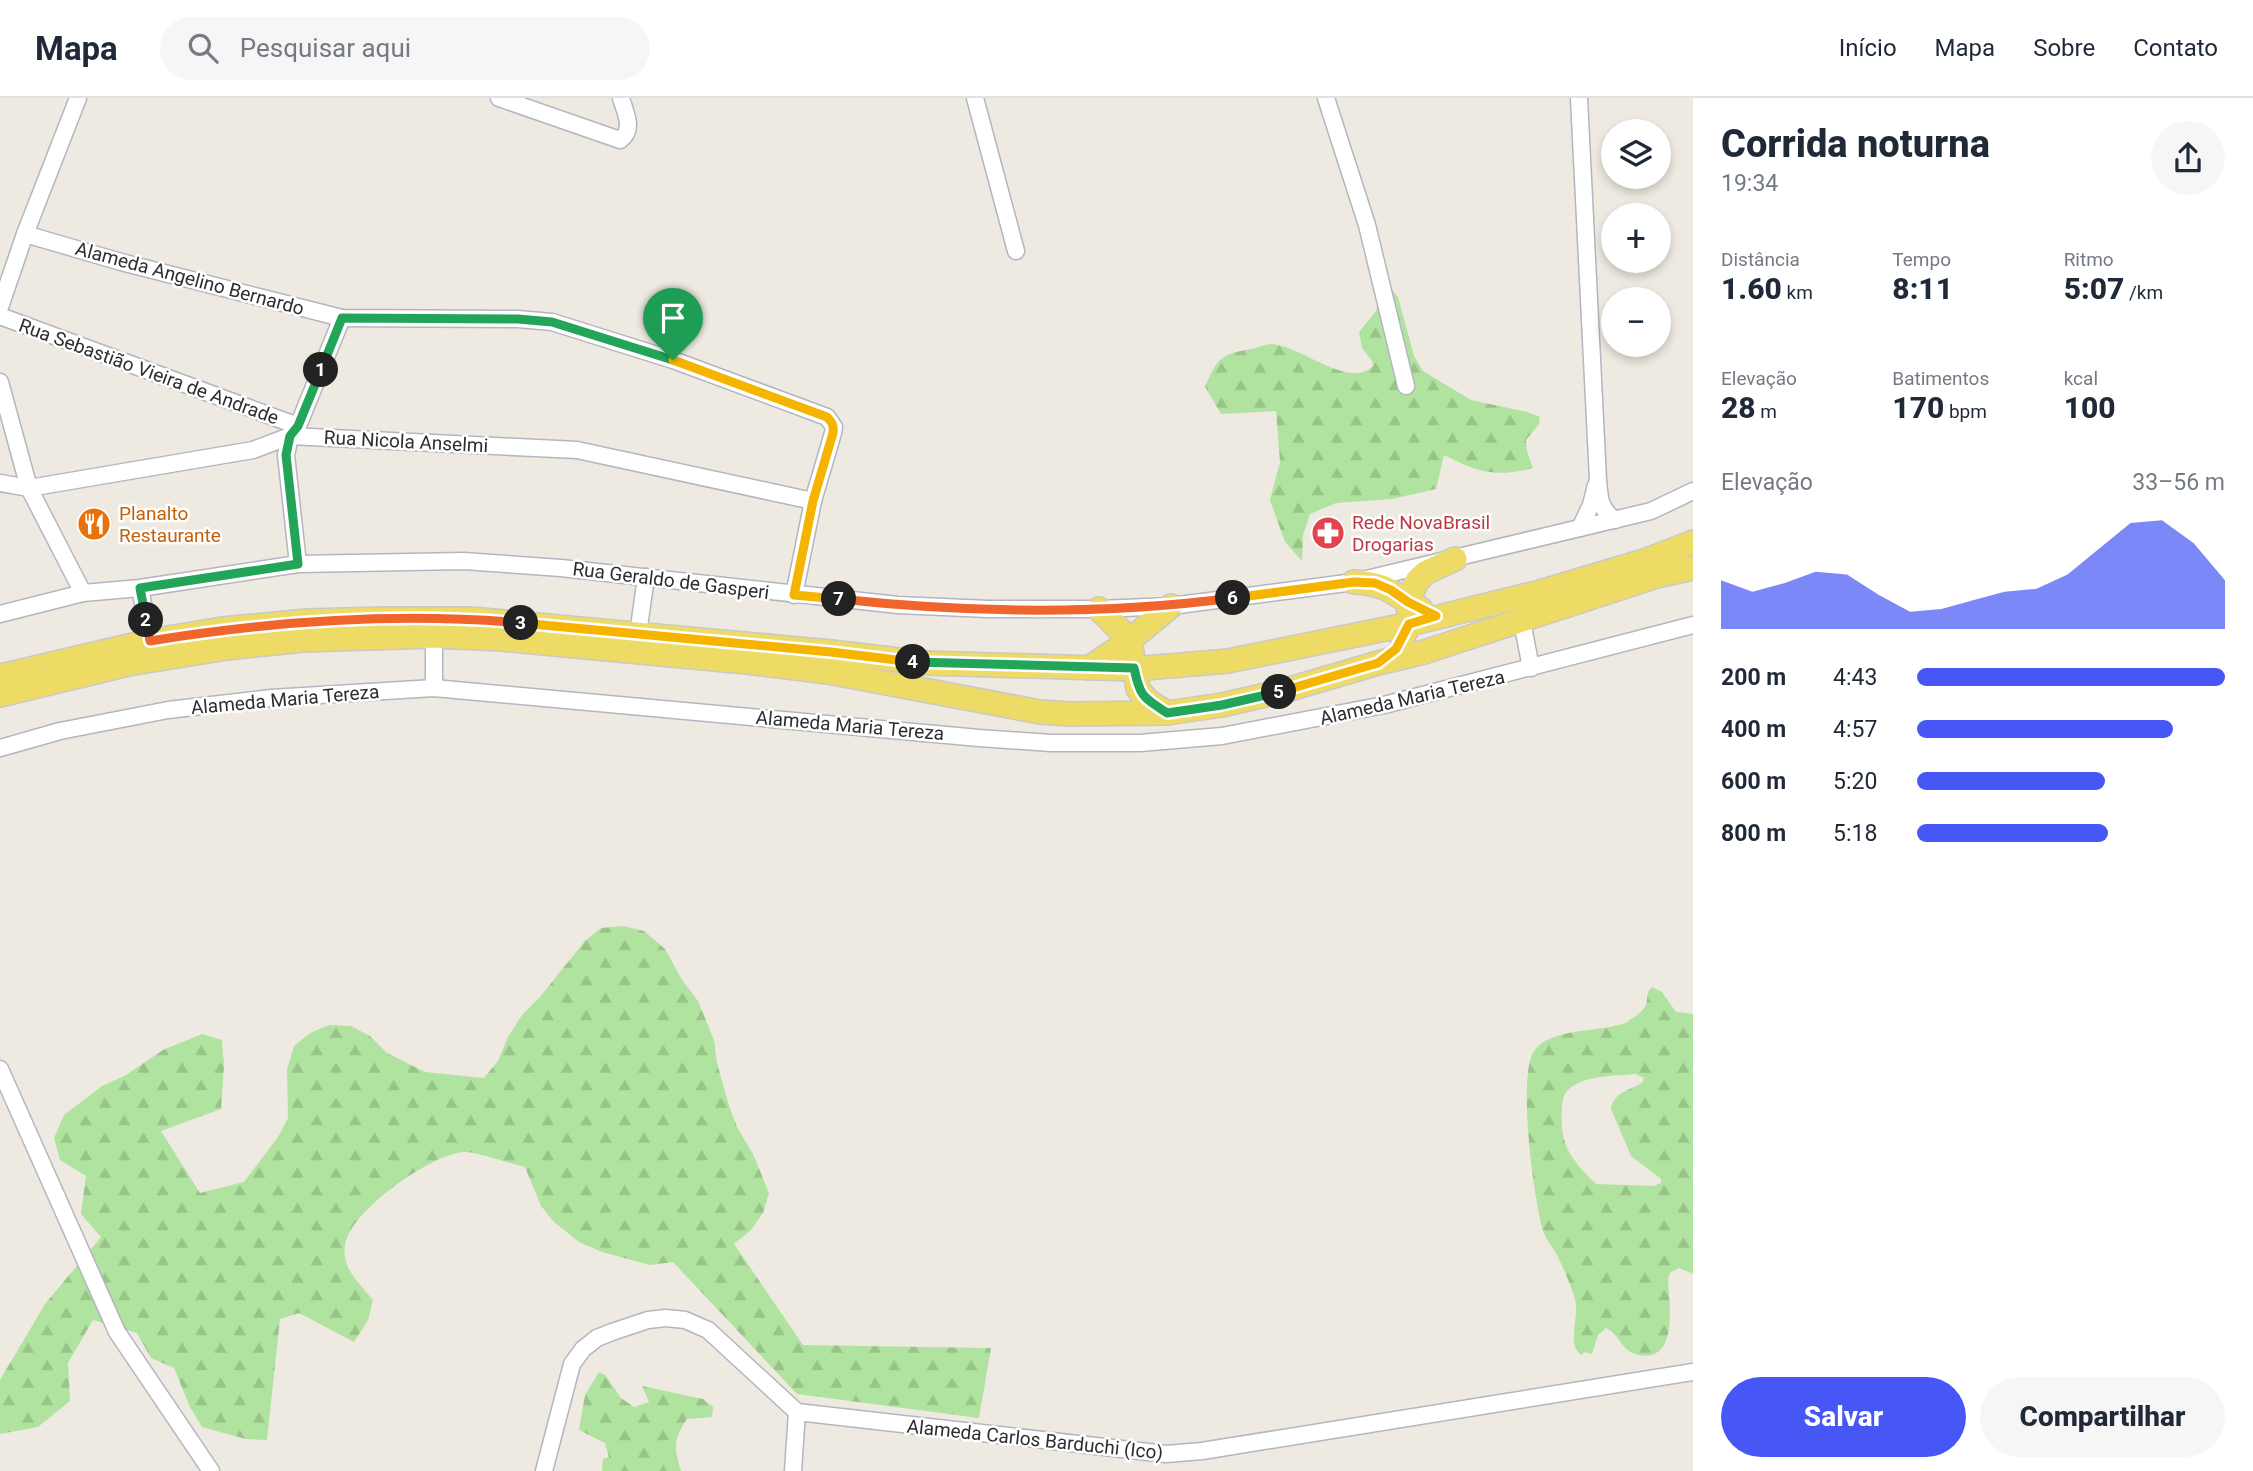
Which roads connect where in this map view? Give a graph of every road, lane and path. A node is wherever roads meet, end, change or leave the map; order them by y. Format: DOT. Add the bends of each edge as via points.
graph roads {
  1 [pos="78,98"];
  2 [pos="499,98"];
  3 [pos="621,98"];
  4 [pos="975,98"];
  5 [pos="1326,98"];
  6 [pos="1579,98"];
  7 [pos="24,234"];
  8 [pos="1016,251"];
  9 [pos="0,307"];
  10 [pos="0,316"];
  11 [pos="342,318"];
  12 [pos="0,382"];
  13 [pos="1406,386"];
  14 [pos="294,431"];
  15 [pos="1598,480"];
  16 [pos="0,483"];
  17 [pos="29,488"];
  18 [pos="1693,491"];
  19 [pos="813,501"];
  20 [pos="1615,520"];
  21 [pos="1580,528"];
  22 [pos="1690,541"];
  23 [pos="1455,559"];
  24 [pos="298,564"];
  25 [pos="1693,568"];
  26 [pos="646,577"];
  27 [pos="1354,582"];
  28 [pos="140,588"];
  29 [pos="83,593"];
  30 [pos="794,595"];
  31 [pos="1171,606"];
  32 [pos="1099,609"];
  33 [pos="1409,613"];
  34 [pos="0,614"];
  35 [pos="1522,621"];
  36 [pos="1693,625"];
  37 [pos="638,634"];
  38 [pos="434,636"];
  39 [pos="1130,640"];
  40 [pos="150,641"];
  41 [pos="1378,663"];
  42 [pos="1089,667"];
  43 [pos="1134,668"];
  44 [pos="1531,668"];
  45 [pos="0,676"];
  46 [pos="434,688"];
  47 [pos="0,695"];
  48 [pos="1139,713"];
  49 [pos="1167,713"];
  50 [pos="1140,743"];
  51 [pos="0,748"];
  52 [pos="0,1069"];
  53 [pos="1693,1372"];
  54 [pos="797,1412"];
  55 [pos="211,1471"];
  56 [pos="544,1471"];
  57 [pos="793,1471"];
  1 -- 7 [label="street"];
  2 -- 3 [label="street" via="615,140 623,139 629,127"];
  4 -- 8 [label="street"];
  5 -- 13 [label="street" via="1367,225"];
  6 -- 15 [label="street"];
  7 -- 9 [label="street"];
  7 -- 11 [label="street, Alameda Angelino Bernardo"];
  10 -- 14 [label="street, Rua Sebastião Vieira de Andrade"];
  11 -- 14 [label="street"];
  11 -- 19 [label="street, Alameda Angelino Bernardo" via="552,322 673,360 827,417 834,427"];
  12 -- 17 [label="street"];
  14 -- 17 [label="street, Rua Nicola Anselmi" via="253,450"];
  14 -- 19 [label="street, Rua Nicola Anselmi" via="576,450"];
  14 -- 24 [label="street" via="286,455"];
  15 -- 20 [label="street" via="1605,512"];
  15 -- 21 [label="street"];
  16 -- 17 [label="street, Rua Nicola Anselmi"];
  17 -- 29 [label="street"];
  18 -- 20 [label="street, Rua Geraldo de Gasperi" via="1651,511"];
  19 -- 30 [label="street, Alameda Angelino Bernardo"];
  20 -- 21 [label="street, Rua Geraldo de Gasperi"];
  21 -- 23 [label="street, Rua Geraldo de Gasperi"];
  22 -- 33 [label="main road" via="1644,561 1540,592 1436,616"];
  23 -- 27 [label="street, Rua Geraldo de Gasperi"];
  23 -- 33 [label="main road" via="1425,573 1412,591"];
  24 -- 26 [label="street, Rua Geraldo de Gasperi" via="464,561"];
  24 -- 28 [label="street, Rua Geraldo de Gasperi"];
  25 -- 35 [label="main road"];
  26 -- 30 [label="street, Rua Geraldo de Gasperi"];
  26 -- 37 [label="street"];
  27 -- 31 [label="street, Rua Geraldo de Gasperi"];
  27 -- 33 [label="main road" via="1383,586"];
  28 -- 29 [label="street, Rua Geraldo de Gasperi"];
  28 -- 40 [label="street"];
  29 -- 34 [label="street, Rua Geraldo de Gasperi"];
  30 -- 32 [label="street, Rua Geraldo de Gasperi" via="898,606"];
  31 -- 32 [label="street, Rua Geraldo de Gasperi"];
  31 -- 39 [label="main road"];
  32 -- 39 [label="main road"];
  33 -- 41 [label="main road" via="1396,649"];
  33 -- 43 [label="main road" via="1228,661"];
  35 -- 41 [label="main road"];
  35 -- 44 [label="street"];
  36 -- 44 [label="street, Alameda Maria Tereza"];
  37 -- 40 [label="main road" via="471,619 371,619 222,629"];
  37 -- 42 [label="main road" via="925,663"];
  38 -- 46 [label="street"];
  38 -- 47 [label="main road" via="303,640 227,648 128,664"];
  38 -- 48 [label="main road" via="814,671 1040,712"];
  39 -- 42 [label="main road"];
  39 -- 43 [label="main road"];
  40 -- 45 [label="main road"];
  41 -- 49 [label="main road" via="1271,694"];
  42 -- 43 [label="main road"];
  43 -- 49 [label="main road" via="1142,696"];
  44 -- 50 [label="street, Alameda Maria Tereza" via="1305,722"];
  46 -- 50 [label="street, Alameda Maria Tereza" via="979,738"];
  46 -- 51 [label="street, Alameda Maria Tereza" via="168,710"];
  48 -- 49 [label="main road"];
  48 -- 50 [label="street"];
  52 -- 55 [label="street" via="117,1332"];
  53 -- 54 [label="street, Alameda Carlos Barduchi (Ico)" via="1166,1454"];
  54 -- 56 [label="street" via="708,1330 685,1320 648,1320 597,1338 572,1364"];
  54 -- 57 [label="street"];
}
